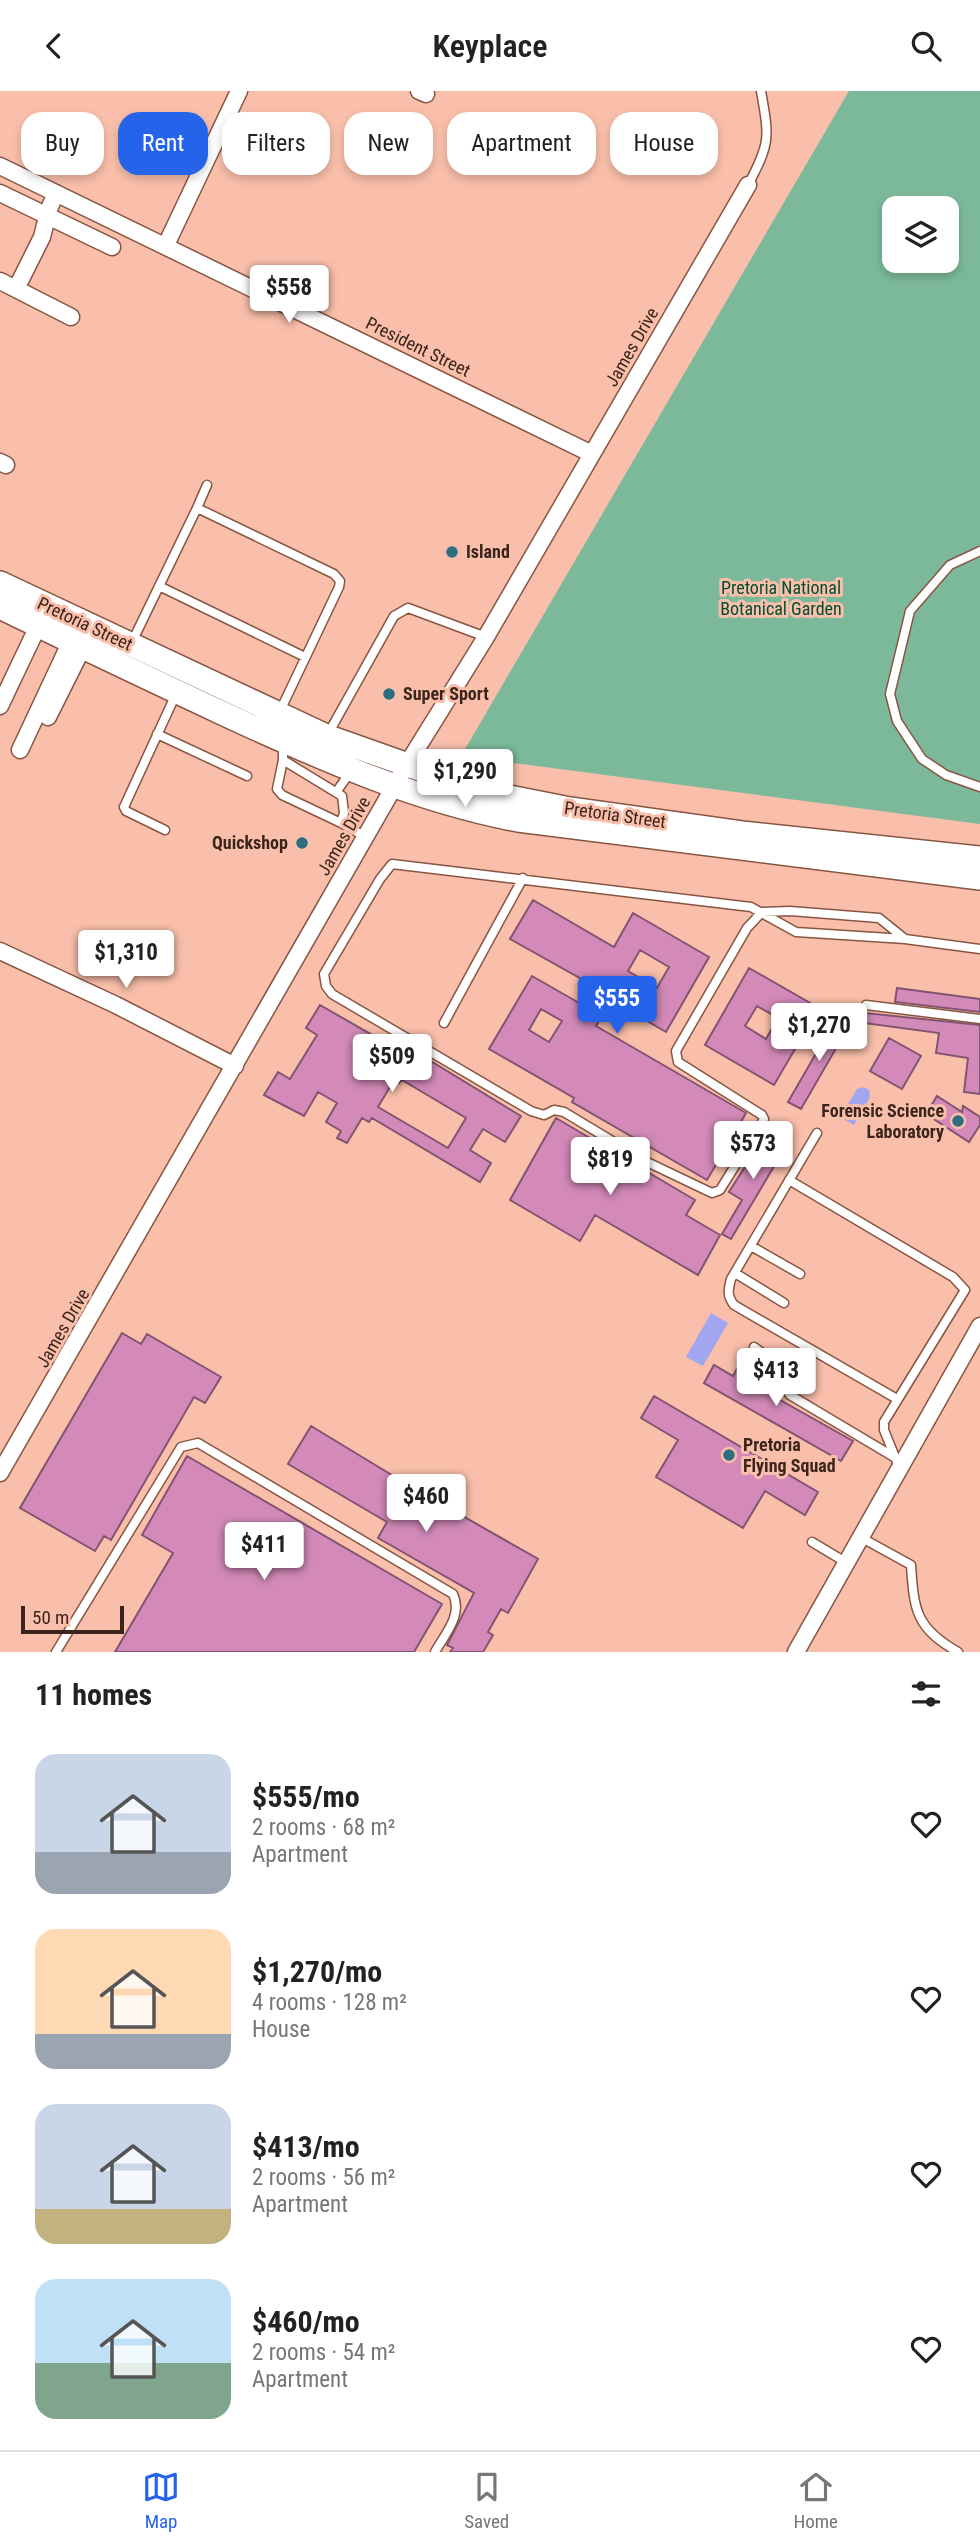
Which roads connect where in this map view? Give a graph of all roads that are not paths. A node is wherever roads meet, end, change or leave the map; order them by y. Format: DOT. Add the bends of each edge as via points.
graph roads {
  1 [pos="239,91"];
  2 [pos="761,91"];
  3 [pos="0,166"];
  4 [pos="748,185"];
  5 [pos="0,193"];
  6 [pos="56,193"];
  7 [pos="47,215"];
  8 [pos="166,245"];
  9 [pos="112,247"];
  10 [pos="0,281"];
  11 [pos="16,289"];
  12 [pos="71,317"];
  13 [pos="592,454"];
  14 [pos="207,485"];
  15 [pos="197,508"];
  16 [pos="980,551"];
  17 [pos="0,583"];
  18 [pos="159,586"];
  19 [pos="0,607"];
  20 [pos="38,626"];
  21 [pos="486,637"];
  22 [pos="77,644"];
  23 [pos="131,645"];
  24 [pos="305,657"];
  25 [pos="177,692"];
  26 [pos="0,706"];
  27 [pos="278,714"];
  28 [pos="158,734"];
  29 [pos="326,736"];
  30 [pos="28,746"];
  31 [pos="284,750"];
  32 [pos="406,766"];
  33 [pos="351,771"];
  34 [pos="247,776"];
  35 [pos="980,787"];
  36 [pos="394,788"];
  37 [pos="337,791"];
  38 [pos="341,823"];
  39 [pos="165,830"];
  40 [pos="366,837"];
  41 [pos="980,859"];
  42 [pos="523,878"];
  43 [pos="980,878"];
  44 [pos="762,912"];
  45 [pos="905,939"];
  46 [pos="980,949"];
  47 [pos="1,954"];
  48 [pos="866,1005"];
  49 [pos="980,1020"];
  50 [pos="444,1023"];
  51 [pos="234,1066"];
  52 [pos="817,1133"];
  53 [pos="789,1180"];
  54 [pos="751,1246"];
  55 [pos="735,1273"];
  56 [pos="800,1274"];
  57 [pos="784,1303"];
  58 [pos="980,1327"];
  59 [pos="754,1347"];
  60 [pos="897,1399"];
  61 [pos="897,1463"];
  62 [pos="0,1473"];
  63 [pos="862,1538"];
  64 [pos="812,1542"];
  65 [pos="847,1563"];
  66 [pos="56,1652"];
  67 [pos="435,1652"];
  68 [pos="796,1652"];
  69 [pos="958,1652"];
  1 -- 8 [label="street"];
  2 -- 4 [label="lane" via="768,121 767,143"];
  3 -- 6 [label="street, President Street"];
  4 -- 13 [label="street, James Drive"];
  5 -- 7 [label="street"];
  6 -- 7 [label="street"];
  6 -- 8 [label="street, President Street"];
  7 -- 9 [label="street"];
  7 -- 11 [label="street" via="42,237"];
  8 -- 13 [label="street, President Street"];
  10 -- 11 [label="street"];
  11 -- 12 [label="street"];
  13 -- 21 [label="street, James Drive"];
  14 -- 15 [label="lane"];
  15 -- 18 [label="lane"];
  15 -- 24 [label="lane" via="334,574 340,581"];
  16 -- 35 [label="lane" via="950,565 910,611 890,694 897,721 922,759 946,775"];
  17 -- 23 [label="main road, Pretoria Street"];
  18 -- 23 [label="lane"];
  18 -- 24 [label="lane"];
  19 -- 20 [label="main road, Pretoria Street"];
  20 -- 22 [label="main road, Pretoria Street"];
  20 -- 26 [label="street"];
  21 -- 29 [label="lane" via="408,608 402,610 394,615"];
  21 -- 32 [label="street, James Drive"];
  22 -- 25 [label="main road, Pretoria Street"];
  22 -- 30 [label="street"];
  23 -- 27 [label="main road, Pretoria Street"];
  24 -- 27 [label="lane"];
  25 -- 28 [label="lane"];
  25 -- 31 [label="main road, Pretoria Street"];
  27 -- 29 [label="main road, Pretoria Street"];
  28 -- 34 [label="lane"];
  28 -- 39 [label="lane" via="124,807"];
  29 -- 32 [label="main road, Pretoria Street"];
  31 -- 33 [label="main road, Pretoria Street"];
  31 -- 37 [label="lane"];
  31 -- 38 [label="lane" via="277,789"];
  32 -- 36 [label="street, James Drive"];
  32 -- 41 [label="main road, Pretoria Street" via="484,792 570,809"];
  33 -- 36 [label="main road, Pretoria Street"];
  33 -- 37 [label="lane"];
  36 -- 40 [label="street, James Drive"];
  36 -- 43 [label="main road, Pretoria Street" via="518,820"];
  37 -- 38 [label="lane" via="344,800"];
  38 -- 40 [label="lane"];
  40 -- 51 [label="street, James Drive"];
  42 -- 44 [label="lane"];
  42 -- 44 [label="lane" via="392,864 324,974 326,986 410,1042 531,1111 544,1115 564,1112 647,1163 712,1193 720,1191 764,1119 678,1062 676,1051 747,928"];
  42 -- 50 [label="lane"];
  44 -- 45 [label="lane" via="796,932"];
  44 -- 45 [label="lane" via="879,918"];
  45 -- 46 [label="lane"];
  47 -- 51 [label="street" via="116,1005"];
  48 -- 49 [label="lane"];
  51 -- 62 [label="street, James Drive"];
  52 -- 53 [label="lane"];
  53 -- 54 [label="lane"];
  53 -- 60 [label="lane" via="953,1277 965,1290"];
  54 -- 55 [label="lane"];
  54 -- 56 [label="lane"];
  55 -- 57 [label="lane"];
  55 -- 60 [label="lane" via="728,1290 734,1305"];
  58 -- 61 [label="street"];
  59 -- 61 [label="lane" via="783,1368 782,1385 790,1395"];
  60 -- 61 [label="lane" via="884,1430"];
  61 -- 63 [label="street"];
  63 -- 65 [label="street"];
  63 -- 69 [label="lane" via="911,1565 914,1604 925,1627"];
  64 -- 65 [label="lane"];
  65 -- 68 [label="street"];
  66 -- 67 [label="lane" via="181,1447 198,1443 453,1594 456,1615"];
}
